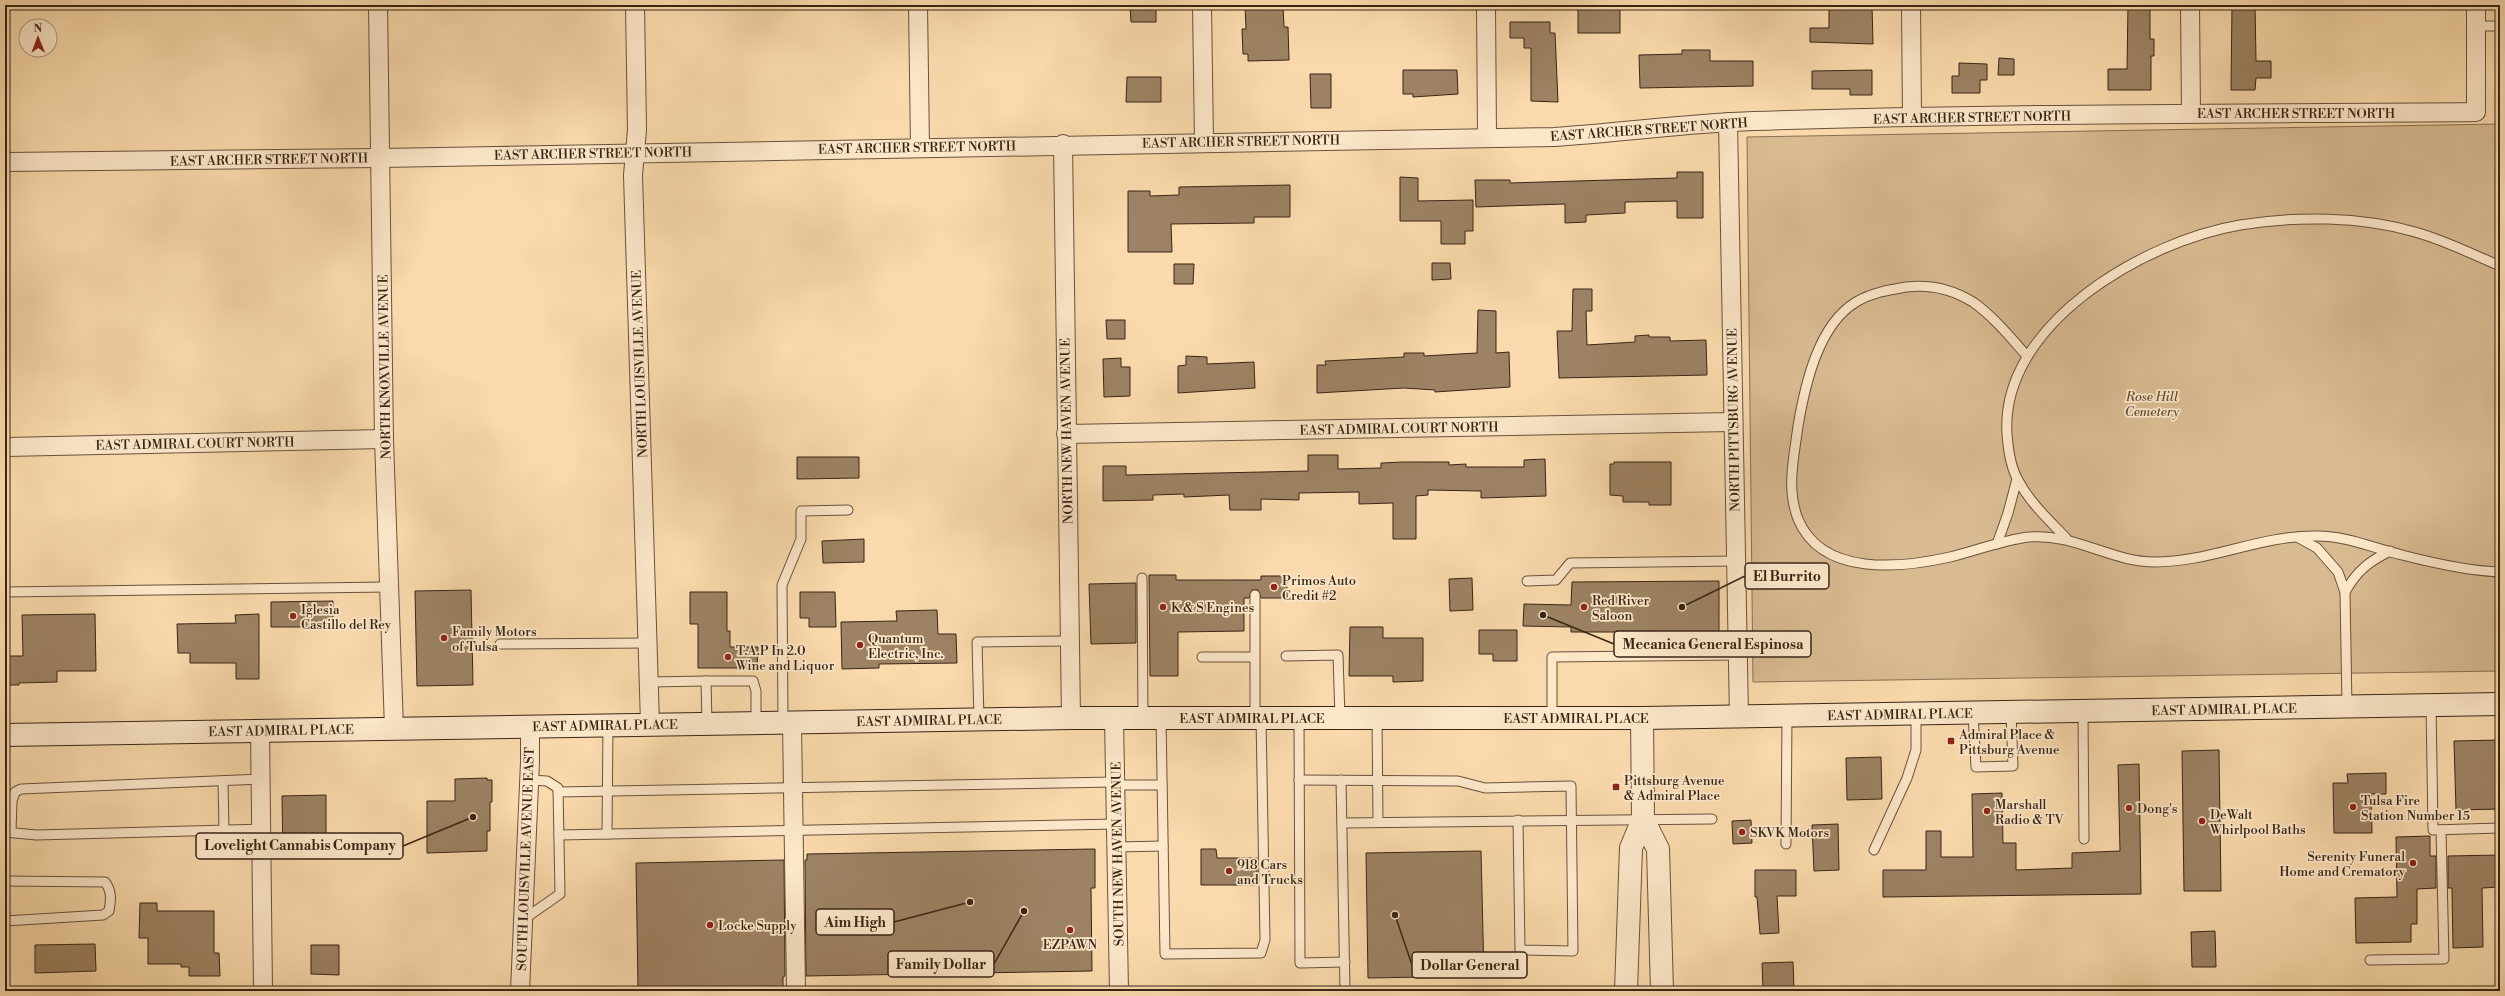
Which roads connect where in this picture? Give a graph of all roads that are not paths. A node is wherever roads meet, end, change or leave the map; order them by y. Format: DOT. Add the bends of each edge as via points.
graph roads {
  1 [pos="378,5"];
  2 [pos="635,5"];
  3 [pos="918,5"];
  4 [pos="1202,5"];
  5 [pos="1486,5"];
  6 [pos="1911,5"];
  7 [pos="2190,5"];
  8 [pos="2476,5"];
  9 [pos="2476,26"];
  10 [pos="2500,26"];
  11 [pos="2191,114"];
  12 [pos="1912,117"];
  13 [pos="1728,122"];
  14 [pos="1487,137"];
  15 [pos="1204,142"];
  16 [pos="1063,144"];
  17 [pos="920,147"];
  18 [pos="635,152"];
  19 [pos="381,158"];
  20 [pos="5,162"];
  21 [pos="2500,266"];
  22 [pos="2027,356"];
  23 [pos="1732,422"];
  24 [pos="1066,434"];
  25 [pos="384,439"];
  26 [pos="5,447"];
  27 [pos="2017,479"];
  28 [pos="848,510"];
  29 [pos="2295,536"];
  30 [pos="2067,539"];
  31 [pos="1997,544"];
  32 [pos="2390,551"];
  33 [pos="1735,561"];
  34 [pos="2500,572"];
  35 [pos="1142,578"];
  36 [pos="1527,581"];
  37 [pos="388,586"];
  38 [pos="5,592"];
  39 [pos="2345,592"];
  40 [pos="1255,595"];
  41 [pos="1069,641"];
  42 [pos="648,643"];
  43 [pos="500,644"];
  44 [pos="1737,655"];
  45 [pos="1286,656"];
  46 [pos="1202,657"];
  47 [pos="1254,657"];
  48 [pos="706,681"];
  49 [pos="649,682"];
  50 [pos="2500,704"];
  51 [pos="2431,706"];
  52 [pos="2347,707"];
  53 [pos="2083,711"];
  54 [pos="2011,712"];
  55 [pos="1973,713"];
  56 [pos="1916,714"];
  57 [pos="1787,716"];
  58 [pos="1739,717"];
  59 [pos="1071,718"];
  60 [pos="1114,718"];
  61 [pos="1152,718"];
  62 [pos="1258,718"];
  63 [pos="1299,718"];
  64 [pos="1340,718"];
  65 [pos="1377,718"];
  66 [pos="1552,718"];
  67 [pos="1642,718"];
  68 [pos="979,719"];
  69 [pos="707,722"];
  70 [pos="756,722"];
  71 [pos="787,722"];
  72 [pos="650,723"];
  73 [pos="608,724"];
  74 [pos="530,726"];
  75 [pos="394,728"];
  76 [pos="260,730"];
  77 [pos="5,735"];
  78 [pos="261,779"];
  79 [pos="529,780"];
  80 [pos="1299,780"];
  81 [pos="1341,780"];
  82 [pos="1378,780"];
  83 [pos="223,781"];
  84 [pos="1116,784"];
  85 [pos="1162,785"];
  86 [pos="793,788"];
  87 [pos="607,791"];
  88 [pos="558,792"];
  89 [pos="1643,819"];
  90 [pos="1712,819"];
  91 [pos="1518,820"];
  92 [pos="1572,820"];
  93 [pos="1378,822"];
  94 [pos="1342,823"];
  95 [pos="1117,824"];
  96 [pos="2500,828"];
  97 [pos="262,829"];
  98 [pos="224,830"];
  99 [pos="794,830"];
  100 [pos="2442,830"];
  101 [pos="8,832"];
  102 [pos="607,834"];
  103 [pos="559,835"];
  104 [pos="2084,839"];
  105 [pos="1786,844"];
  106 [pos="1163,846"];
  107 [pos="1117,847"];
  108 [pos="1874,850"];
  109 [pos="5,881"];
  110 [pos="523,919"];
  111 [pos="5,921"];
  112 [pos="2370,960"];
  113 [pos="1345,962"];
  114 [pos="263,991"];
  115 [pos="520,991"];
  116 [pos="796,991"];
  117 [pos="1118,991"];
  118 [pos="1345,991"];
  119 [pos="1626,991"];
  120 [pos="1662,991"];
  1 -- 19 [label="street, NORTH KNOXVILLE AVENUE"];
  2 -- 18 [label="street, NORTH LOUISVILLE AVENUE"];
  3 -- 17 [label="street"];
  4 -- 15 [label="street"];
  5 -- 14 [label="street"];
  6 -- 12 [label="street"];
  7 -- 11 [label="street"];
  8 -- 9 [label="street"];
  9 -- 10 [label="lane"];
  9 -- 11 [label="street, EAST ARCHER STREET NORTH" via="2476,112"];
  11 -- 12 [label="street, EAST ARCHER STREET NORTH"];
  12 -- 13 [label="street, EAST ARCHER STREET NORTH"];
  13 -- 14 [label="street, EAST ARCHER STREET NORTH" via="1610,134"];
  13 -- 23 [label="street, NORTH PITTSBURG AVENUE"];
  14 -- 15 [label="street, EAST ARCHER STREET NORTH"];
  15 -- 16 [label="street, EAST ARCHER STREET NORTH"];
  16 -- 17 [label="street, EAST ARCHER STREET NORTH"];
  16 -- 24 [label="street, NORTH NEW HAVEN AVENUE"];
  17 -- 18 [label="street, EAST ARCHER STREET NORTH"];
  18 -- 19 [label="street, EAST ARCHER STREET NORTH"];
  18 -- 42 [label="street, NORTH LOUISVILLE AVENUE" via="633,175"];
  19 -- 20 [label="street, EAST ARCHER STREET NORTH"];
  19 -- 25 [label="street, NORTH KNOXVILLE AVENUE"];
  21 -- 22 [label="lane" via="2415,232 2371,222 2321,220 2239,225 2194,236 2147,256 2111,276 2082,296 2055,321"];
  22 -- 27 [label="lane" via="2013,388 2006,416 2007,445"];
  22 -- 31 [label="lane" via="1992,317 1972,302 1952,292 1936,287 1891,289 1869,295 1853,304 1837,318 1815,359 1801,410 1790,478 1798,519 1809,537 1822,549 1840,558 1859,563 1884,564 1947,557"];
  23 -- 24 [label="street, EAST ADMIRAL COURT NORTH"];
  23 -- 33 [label="street, NORTH PITTSBURG AVENUE"];
  24 -- 41 [label="street, NORTH NEW HAVEN AVENUE"];
  25 -- 26 [label="street, EAST ADMIRAL COURT NORTH"];
  25 -- 37 [label="street, NORTH KNOXVILLE AVENUE"];
  27 -- 30 [label="lane" via="2036,507"];
  27 -- 31 [label="lane"];
  28 -- 71 [label="lane" via="801,511 801,539 782,585"];
  29 -- 30 [label="lane" via="2178,561 2155,562 2112,556"];
  29 -- 32 [label="lane" via="2340,537"];
  29 -- 39 [label="lane" via="2317,548 2338,572"];
  30 -- 31 [label="lane" via="2030,537"];
  32 -- 34 [label="lane" via="2450,565"];
  32 -- 39 [label="lane" via="2372,560 2355,575"];
  33 -- 36 [label="lane" via="1570,563 1556,580"];
  33 -- 44 [label="street, NORTH PITTSBURG AVENUE"];
  35 -- 61 [label="lane"];
  37 -- 38 [label="lane"];
  37 -- 75 [label="street, NORTH KNOXVILLE AVENUE"];
  39 -- 52 [label="lane"];
  40 -- 47 [label="lane"];
  41 -- 59 [label="street, NORTH NEW HAVEN AVENUE"];
  41 -- 68 [label="lane" via="977,642"];
  42 -- 43 [label="lane"];
  42 -- 49 [label="street, NORTH LOUISVILLE AVENUE"];
  44 -- 58 [label="street, NORTH PITTSBURG AVENUE"];
  44 -- 66 [label="lane" via="1552,657"];
  45 -- 64 [label="lane" via="1338,655"];
  46 -- 47 [label="lane"];
  47 -- 62 [label="lane"];
  48 -- 49 [label="lane"];
  48 -- 69 [label="lane"];
  48 -- 70 [label="lane" via="753,681 756,691"];
  49 -- 72 [label="street, NORTH LOUISVILLE AVENUE"];
  50 -- 51 [label="main road, EAST ADMIRAL PLACE"];
  51 -- 52 [label="main road, EAST ADMIRAL PLACE"];
  51 -- 100 [label="lane" via="2433,830"];
  52 -- 53 [label="main road, EAST ADMIRAL PLACE"];
  53 -- 54 [label="main road, EAST ADMIRAL PLACE"];
  53 -- 104 [label="lane"];
  54 -- 55 [label="main road, EAST ADMIRAL PLACE"];
  54 -- 55 [label="lane" via="2013,766 1976,767"];
  55 -- 56 [label="main road, EAST ADMIRAL PLACE"];
  56 -- 57 [label="main road, EAST ADMIRAL PLACE"];
  56 -- 108 [label="lane" via="1916,750 1907,778"];
  57 -- 58 [label="main road, EAST ADMIRAL PLACE"];
  57 -- 105 [label="lane"];
  58 -- 67 [label="main road, EAST ADMIRAL PLACE"];
  59 -- 60 [label="main road, EAST ADMIRAL PLACE"];
  59 -- 68 [label="main road, EAST ADMIRAL PLACE"];
  60 -- 61 [label="main road, EAST ADMIRAL PLACE"];
  60 -- 84 [label="street, SOUTH NEW HAVEN AVENUE"];
  61 -- 62 [label="main road, EAST ADMIRAL PLACE"];
  61 -- 85 [label="lane"];
  62 -- 63 [label="main road, EAST ADMIRAL PLACE"];
  62 -- 106 [label="lane" via="1265,940 1261,954 1165,954"];
  63 -- 64 [label="main road, EAST ADMIRAL PLACE"];
  63 -- 80 [label="lane"];
  64 -- 65 [label="main road, EAST ADMIRAL PLACE"];
  65 -- 66 [label="main road, EAST ADMIRAL PLACE"];
  65 -- 82 [label="lane"];
  66 -- 67 [label="main road, EAST ADMIRAL PLACE"];
  67 -- 89 [label="main road"];
  68 -- 71 [label="main road, EAST ADMIRAL PLACE"];
  69 -- 70 [label="main road, EAST ADMIRAL PLACE"];
  69 -- 72 [label="main road, EAST ADMIRAL PLACE"];
  70 -- 71 [label="main road, EAST ADMIRAL PLACE"];
  71 -- 86 [label="street"];
  72 -- 73 [label="main road, EAST ADMIRAL PLACE"];
  73 -- 74 [label="main road, EAST ADMIRAL PLACE"];
  73 -- 87 [label="lane"];
  74 -- 75 [label="main road, EAST ADMIRAL PLACE"];
  74 -- 79 [label="street, SOUTH LOUISVILLE AVENUE EAST"];
  75 -- 76 [label="main road, EAST ADMIRAL PLACE"];
  76 -- 77 [label="main road, EAST ADMIRAL PLACE"];
  76 -- 78 [label="street"];
  78 -- 83 [label="lane"];
  78 -- 97 [label="street"];
  79 -- 88 [label="lane" via="547,781 558,788"];
  79 -- 110 [label="street, SOUTH LOUISVILLE AVENUE EAST"];
  80 -- 81 [label="lane"];
  80 -- 113 [label="lane" via="1300,963"];
  81 -- 82 [label="lane"];
  81 -- 94 [label="lane"];
  82 -- 92 [label="lane" via="1458,781 1485,788 1571,786"];
  82 -- 93 [label="lane"];
  83 -- 98 [label="lane"];
  83 -- 101 [label="lane" via="21,789 15,792 12,801"];
  84 -- 85 [label="lane"];
  84 -- 86 [label="lane"];
  84 -- 95 [label="street, SOUTH NEW HAVEN AVENUE"];
  85 -- 106 [label="lane"];
  86 -- 87 [label="lane"];
  86 -- 99 [label="street"];
  87 -- 88 [label="lane"];
  87 -- 102 [label="lane"];
  88 -- 103 [label="lane"];
  89 -- 90 [label="lane"];
  89 -- 92 [label="lane"];
  89 -- 119 [label="main road" via="1631,848"];
  89 -- 120 [label="main road" via="1658,849"];
  91 -- 92 [label="lane"];
  91 -- 92 [label="lane" via="1520,950 1573,951"];
  91 -- 93 [label="lane"];
  93 -- 94 [label="lane"];
  94 -- 113 [label="lane"];
  95 -- 99 [label="lane"];
  95 -- 107 [label="street, SOUTH NEW HAVEN AVENUE"];
  96 -- 100 [label="lane"];
  97 -- 98 [label="lane"];
  97 -- 114 [label="street"];
  98 -- 101 [label="lane" via="36,835"];
  99 -- 102 [label="lane"];
  99 -- 116 [label="street"];
  100 -- 112 [label="lane" via="2444,959"];
  102 -- 103 [label="lane"];
  103 -- 110 [label="lane" via="560,894"];
  106 -- 107 [label="lane"];
  107 -- 117 [label="street, SOUTH NEW HAVEN AVENUE"];
  109 -- 111 [label="lane" via="105,882 110,889 110,904 109,911 103,916"];
  110 -- 115 [label="street, SOUTH LOUISVILLE AVENUE EAST"];
  113 -- 118 [label="lane"];
}
